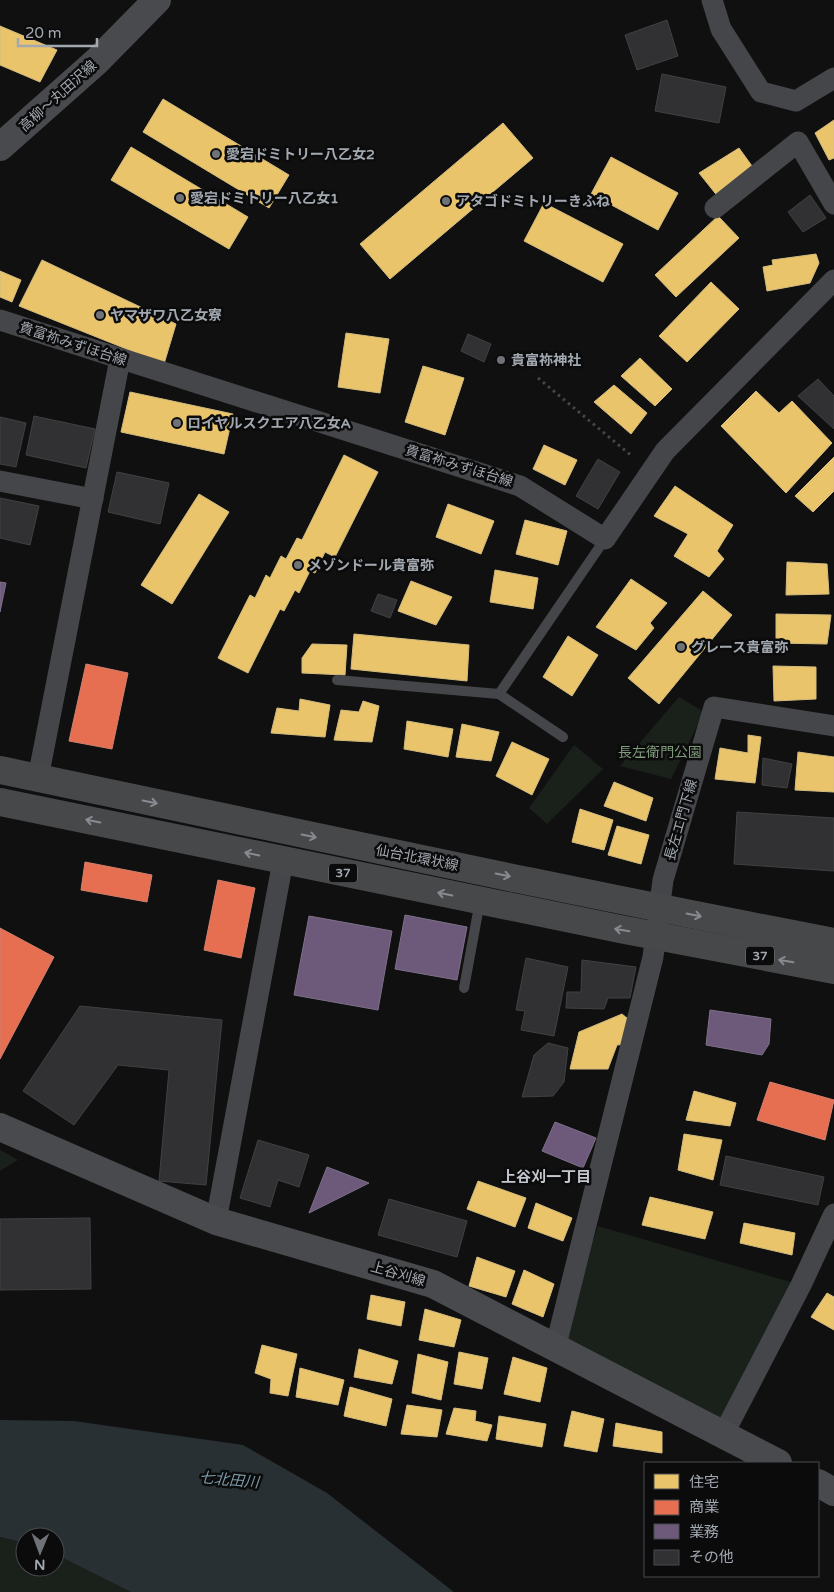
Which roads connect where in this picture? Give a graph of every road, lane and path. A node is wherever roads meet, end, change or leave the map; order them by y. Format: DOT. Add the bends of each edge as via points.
graph roads {
  1 [pos="157,0"];
  2 [pos="712,0"];
  3 [pos="834,78"];
  4 [pos="0,147"];
  5 [pos="834,204"];
  6 [pos="715,208"];
  7 [pos="834,280"];
  8 [pos="0,320"];
  9 [pos="120,359"];
  10 [pos="538,378"];
  11 [pos="651,472"];
  12 [pos="0,481"];
  13 [pos="93,499"];
  14 [pos="605,540"];
  15 [pos="337,680"];
  16 [pos="499,694"];
  17 [pos="834,726"];
  18 [pos="563,737"];
  19 [pos="0,770"];
  20 [pos="38,778"];
  21 [pos="0,802"];
  22 [pos="283,860"];
  23 [pos="480,901"];
  24 [pos="659,908"];
  25 [pos="654,935"];
  26 [pos="834,942"];
  27 [pos="834,970"];
  28 [pos="464,988"];
  29 [pos="0,1126"];
  30 [pos="834,1214"];
  31 [pos="216,1221"];
  32 [pos="556,1349"];
  33 [pos="722,1435"];
  34 [pos="776,1462"];
  35 [pos="819,1484"];
  36 [pos="834,1492"];
  1 -- 4 [label="street, 高柳～丸田沢線" via="97,61"];
  2 -- 3 [label="street" via="721,29 762,92 796,101"];
  5 -- 6 [label="street" via="798,142"];
  7 -- 11 [label="street" via="665,451"];
  8 -- 9 [label="street, 貴富祢みずほ台線"];
  9 -- 13 [label="street"];
  9 -- 14 [label="street, 貴富祢みずほ台線" via="520,486"];
  10 -- 11 [label="path"];
  11 -- 14 [label="street"];
  12 -- 13 [label="street"];
  13 -- 20 [label="street"];
  14 -- 16 [label="lane"];
  15 -- 16 [label="lane"];
  16 -- 18 [label="lane"];
  17 -- 24 [label="street, 長左エ門下線" via="714,707 663,880"];
  19 -- 20 [label="main road, 仙台北環状線 / 37"];
  20 -- 24 [label="main road, 仙台北環状線 / 37, one-way"];
  22 -- 21 [label="main road, 仙台北環状線 / 37, one-way"];
  23 -- 22 [label="main road, 仙台北環状線 / 37, one-way"];
  22 -- 31 [label="street"];
  25 -- 23 [label="main road, 仙台北環状線 / 37, one-way"];
  23 -- 28 [label="lane"];
  24 -- 25 [label="street, 長左エ門下線"];
  24 -- 26 [label="main road, 仙台北環状線 / 37, one-way"];
  27 -- 25 [label="main road, 仙台北環状線 / 37, one-way"];
  25 -- 32 [label="street, 長左エ門下線" via="653,957"];
  29 -- 31 [label="street, 上谷刈線"];
  30 -- 33 [label="street" via="801,1285"];
  31 -- 32 [label="street, 上谷刈線" via="433,1284"];
  32 -- 33 [label="street, 上谷刈線"];
  33 -- 34 [label="street, 上谷刈線"];
  35 -- 36 [label="street"];
}
